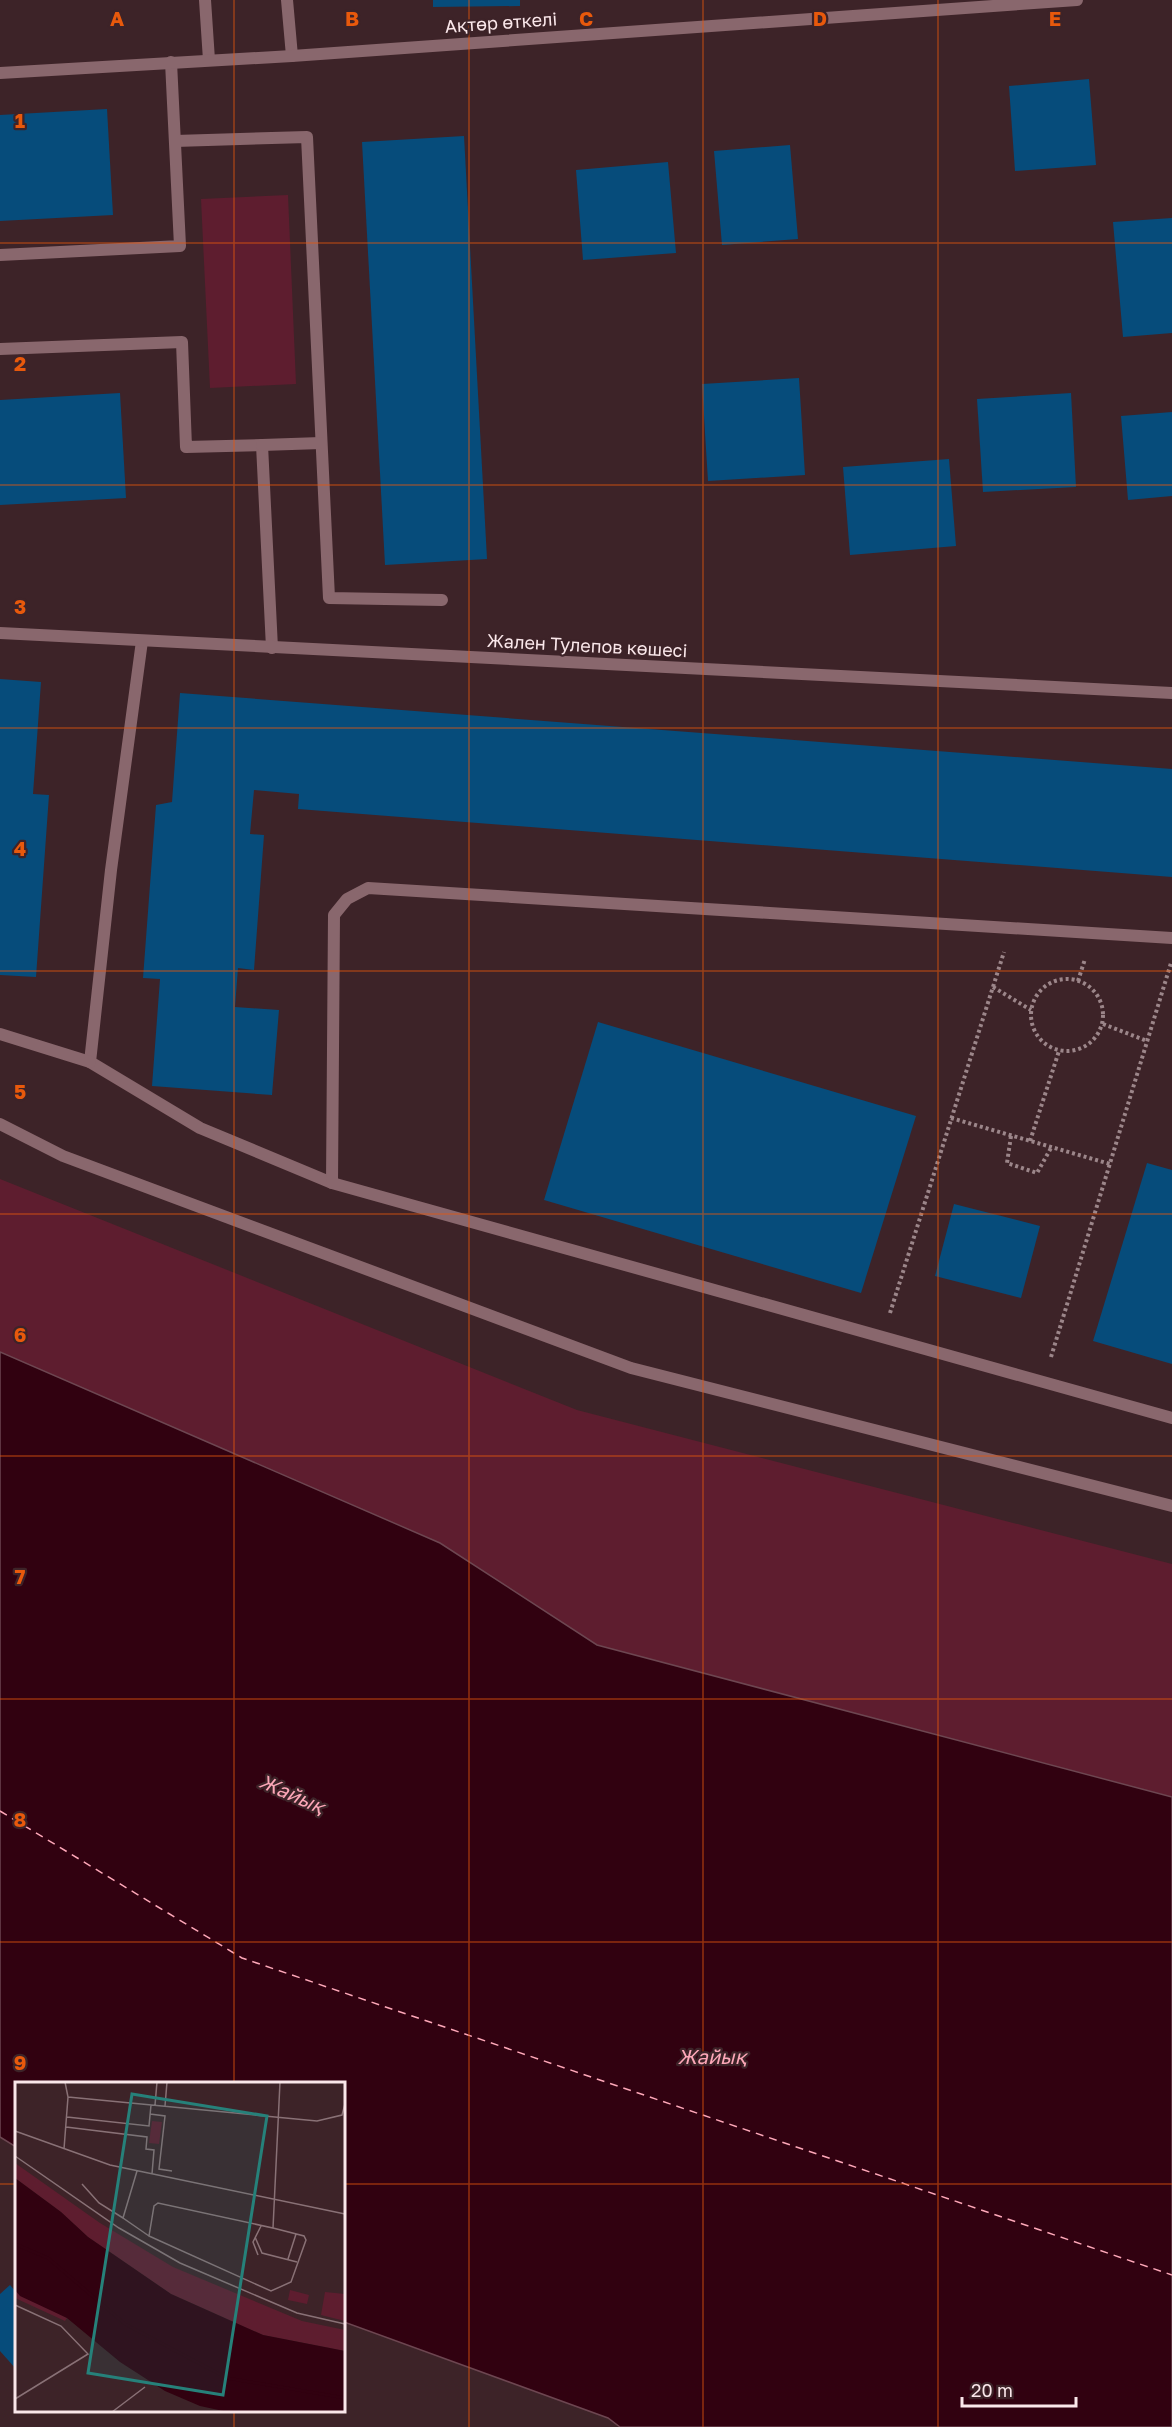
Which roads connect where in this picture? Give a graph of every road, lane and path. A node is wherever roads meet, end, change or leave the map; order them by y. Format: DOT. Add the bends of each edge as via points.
graph roads {
  1 [pos="205,0"];
  2 [pos="287,0"];
  3 [pos="1077,0"];
  4 [pos="292,56"];
  5 [pos="209,60"];
  6 [pos="171,62"];
  7 [pos="0,73"];
  8 [pos="175,141"];
  9 [pos="0,255"];
  10 [pos="0,349"];
  11 [pos="321,443"];
  12 [pos="262,446"];
  13 [pos="442,600"];
  14 [pos="0,633"];
  15 [pos="142,641"];
  16 [pos="272,648"];
  17 [pos="1172,693"];
  18 [pos="1012,928"];
  19 [pos="1172,938"];
  20 [pos="1172,960"];
  21 [pos="993,987"];
  22 [pos="1030,1010"];
  23 [pos="1103,1024"];
  24 [pos="0,1034"];
  25 [pos="1147,1041"];
  26 [pos="1059,1051"];
  27 [pos="90,1062"];
  28 [pos="951,1118"];
  29 [pos="0,1124"];
  30 [pos="1011,1136"];
  31 [pos="1030,1141"];
  32 [pos="1051,1148"];
  33 [pos="1110,1164"];
  34 [pos="332,1183"];
  35 [pos="901,1316"];
  36 [pos="1050,1360"];
  37 [pos="1172,1418"];
  38 [pos="1172,1506"];
  1 -- 5 [label="street"];
  2 -- 4 [label="street"];
  3 -- 4 [label="street, Ақтөр өткелі"];
  4 -- 5 [label="street, Ақтөр өткелі"];
  5 -- 6 [label="street, Ақтөр өткелі"];
  6 -- 7 [label="street, Ақтөр өткелі"];
  6 -- 8 [label="street"];
  8 -- 9 [label="street" via="180,246"];
  8 -- 11 [label="street" via="307,137"];
  10 -- 12 [label="street" via="182,342 186,447"];
  11 -- 12 [label="street"];
  11 -- 13 [label="street" via="329,598"];
  12 -- 16 [label="street"];
  14 -- 15 [label="street, Жален Тулепов көшесі"];
  15 -- 16 [label="street, Жален Тулепов көшесі"];
  15 -- 27 [label="street"];
  16 -- 17 [label="street, Жален Тулепов көшесі"];
  18 -- 19 [label="street"];
  18 -- 21 [label="path"];
  18 -- 34 [label="street" via="368,888 346,899 334,915"];
  20 -- 25 [label="path"];
  21 -- 22 [label="path"];
  21 -- 28 [label="path"];
  22 -- 23 [label="path" via="1042,988 1073,979 1099,998"];
  22 -- 26 [label="path" via="1035,1034"];
  23 -- 25 [label="path"];
  23 -- 26 [label="path" via="1090,1044 1079,1050"];
  24 -- 27 [label="street"];
  25 -- 33 [label="path"];
  26 -- 31 [label="path"];
  27 -- 34 [label="street" via="200,1128"];
  28 -- 30 [label="path"];
  28 -- 35 [label="path" via="889,1312"];
  29 -- 38 [label="street" via="63,1156 631,1368"];
  30 -- 31 [label="path"];
  30 -- 32 [label="path" via="1006,1163 1037,1173"];
  31 -- 32 [label="path"];
  32 -- 33 [label="path"];
  33 -- 36 [label="path"];
  34 -- 37 [label="street"];
}
